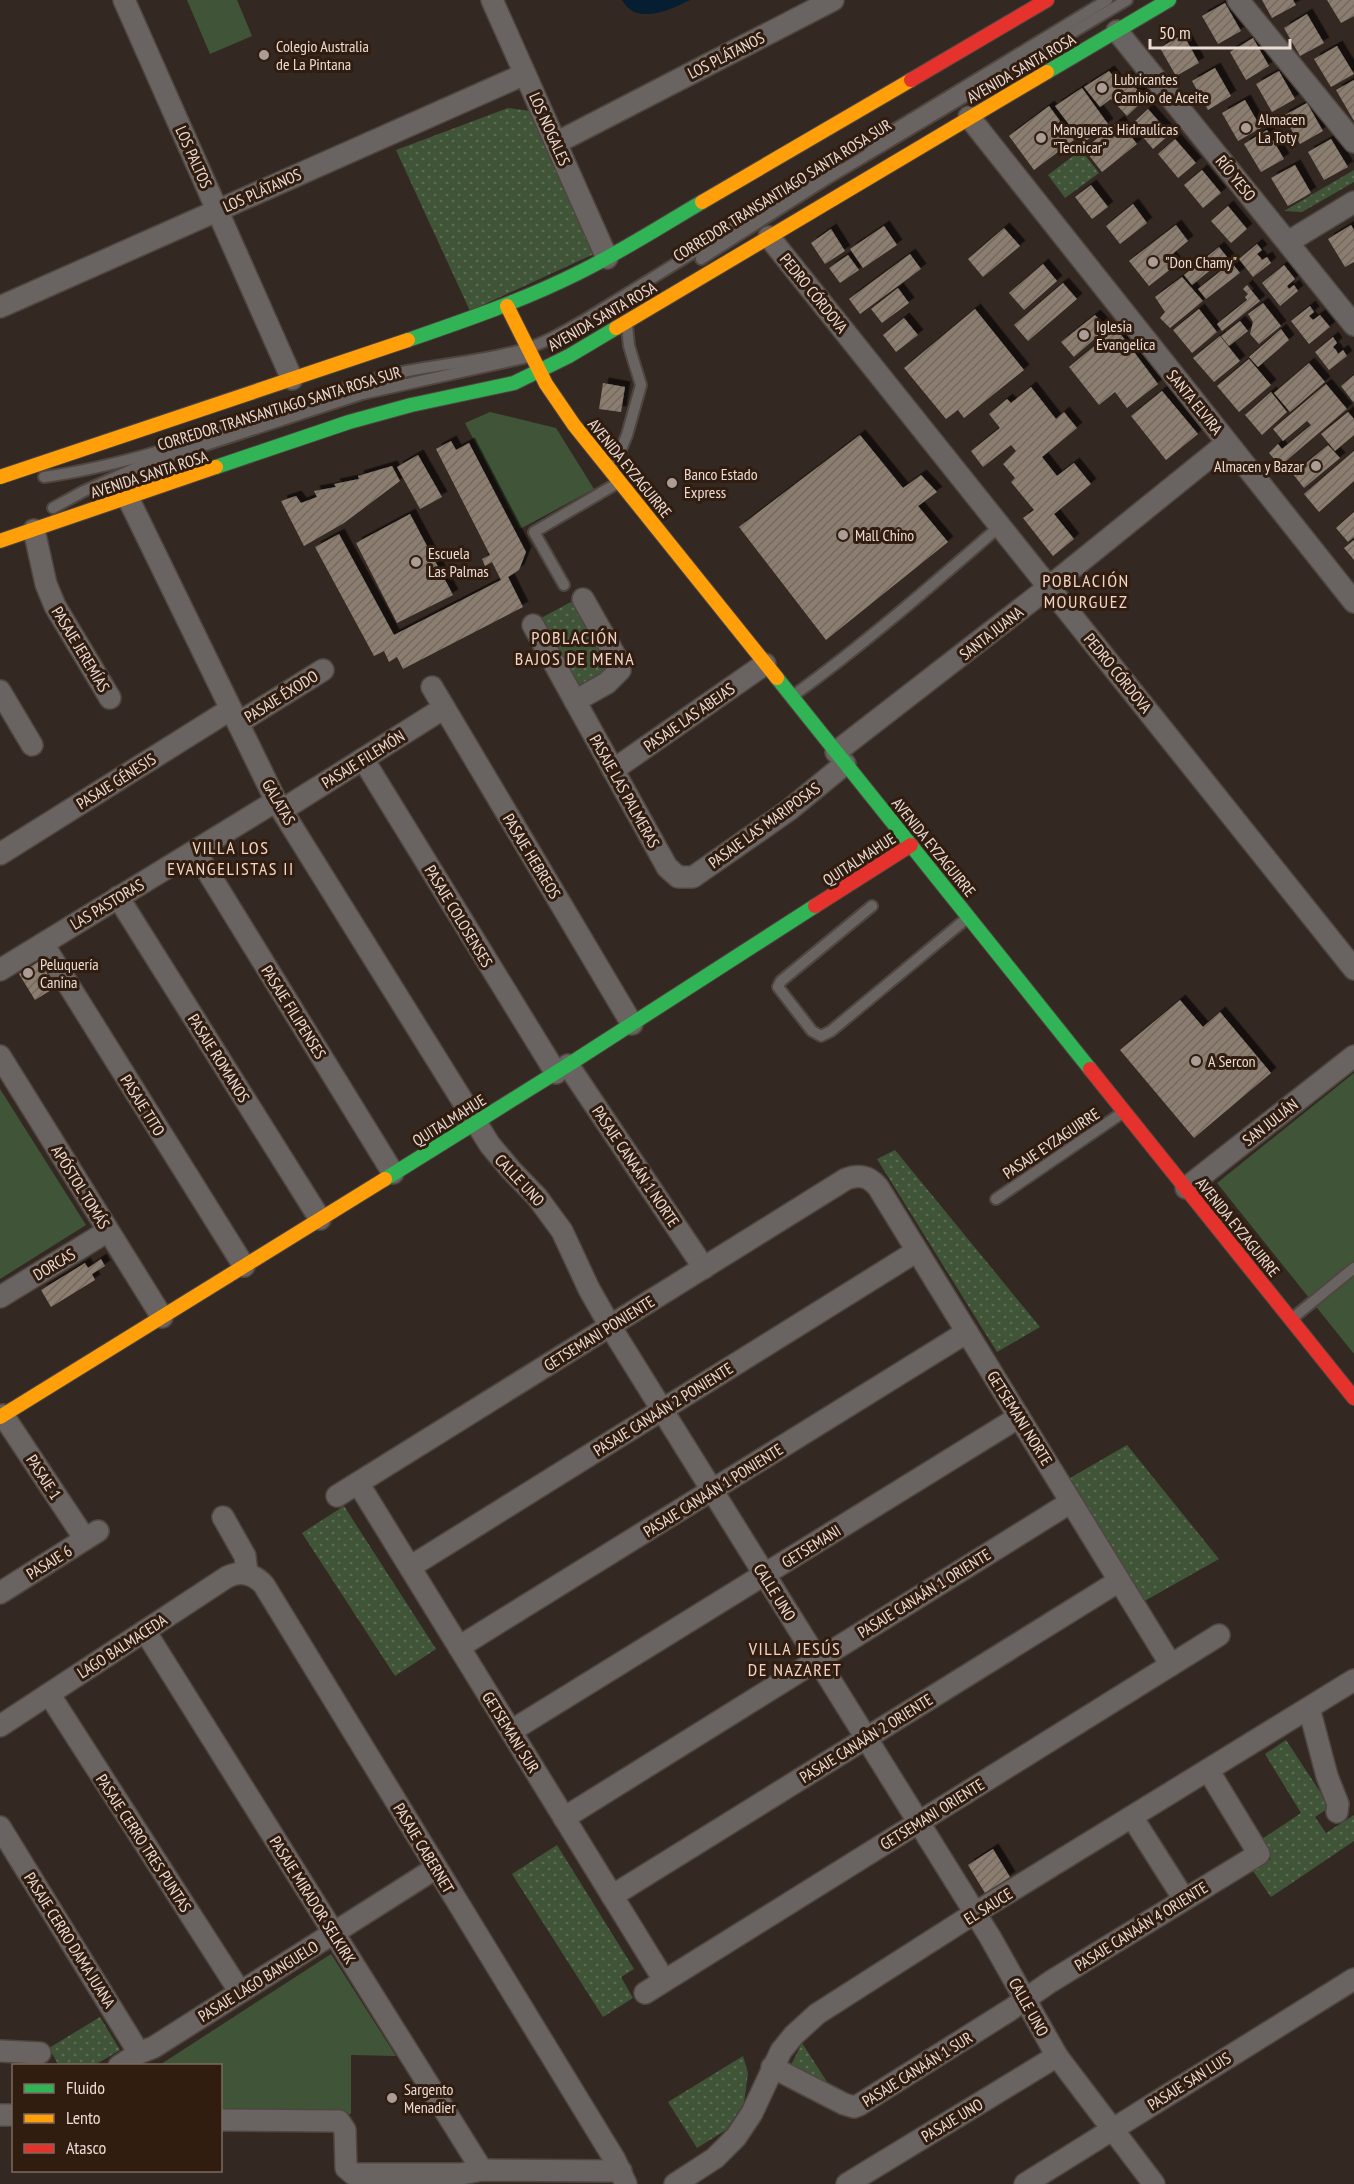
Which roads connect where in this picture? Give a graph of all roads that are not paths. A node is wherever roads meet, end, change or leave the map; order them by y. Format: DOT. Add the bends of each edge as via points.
graph roads {
  1 [pos="124,0"];
  2 [pos="492,0"];
  3 [pos="832,0"];
  4 [pos="1107,0"];
  5 [pos="1127,0"];
  6 [pos="1169,0"];
  7 [pos="1238,0"];
  8 [pos="1052,2"];
  9 [pos="1117,31"];
  10 [pos="525,74"];
  11 [pos="969,117"];
  12 [pos="1354,142"];
  13 [pos="556,143"];
  14 [pos="1354,202"];
  15 [pos="218,210"];
  16 [pos="769,237"];
  17 [pos="1288,242"];
  18 [pos="607,258"];
  19 [pos="507,306"];
  20 [pos="0,307"];
  21 [pos="627,321"];
  22 [pos="1354,325"];
  23 [pos="530,352"];
  24 [pos="539,372"];
  25 [pos="292,379"];
  26 [pos="491,389"];
  27 [pos="518,397"];
  28 [pos="546,409"];
  29 [pos="574,425"];
  30 [pos="1227,443"];
  31 [pos="0,477"];
  32 [pos="615,477"];
  33 [pos="0,483"];
  34 [pos="128,498"];
  35 [pos="1000,526"];
  36 [pos="34,530"];
  37 [pos="3,540"];
  38 [pos="564,585"];
  39 [pos="1049,587"];
  40 [pos="583,599"];
  41 [pos="1354,602"];
  42 [pos="533,625"];
  43 [pos="765,664"];
  44 [pos="323,670"];
  45 [pos="432,687"];
  46 [pos="0,691"];
  47 [pos="791,696"];
  48 [pos="110,698"];
  49 [pos="575,701"];
  50 [pos="444,708"];
  51 [pos="235,716"];
  52 [pos="32,745"];
  53 [pos="841,758"];
  54 [pos="363,759"];
  55 [pos="613,770"];
  56 [pos="279,805"];
  57 [pos="911,845"];
  58 [pos="195,850"];
  59 [pos="0,854"];
  60 [pos="678,877"];
  61 [pos="118,897"];
  62 [pos="872,906"];
  63 [pos="968,917"];
  64 [pos="43,944"];
  65 [pos="1354,969"];
  66 [pos="0,970"];
  67 [pos="632,1024"];
  68 [pos="0,1056"];
  69 [pos="1354,1056"];
  70 [pos="562,1069"];
  71 [pos="1124,1111"];
  72 [pos="475,1122"];
  73 [pos="393,1173"];
  74 [pos="864,1177"];
  75 [pos="1186,1188"];
  76 [pos="996,1199"];
  77 [pos="320,1219"];
  78 [pos="108,1231"];
  79 [pos="917,1251"];
  80 [pos="244,1266"];
  81 [pos="704,1268"];
  82 [pos="1354,1268"];
  83 [pos="0,1297"];
  84 [pos="162,1317"];
  85 [pos="1291,1319"];
  86 [pos="610,1326"];
  87 [pos="967,1332"];
  88 [pos="1354,1398"];
  89 [pos="663,1410"];
  90 [pos="2,1416"];
  91 [pos="1019,1417"];
  92 [pos="358,1483"];
  93 [pos="712,1490"];
  94 [pos="337,1496"];
  95 [pos="1071,1502"];
  96 [pos="223,1517"];
  97 [pos="91,1535"];
  98 [pos="410,1568"];
  99 [pos="247,1574"];
  100 [pos="764,1574"];
  101 [pos="1119,1581"];
  102 [pos="0,1593"];
  103 [pos="145,1631"];
  104 [pos="1219,1635"];
  105 [pos="459,1647"];
  106 [pos="818,1659"];
  107 [pos="1171,1665"];
  108 [pos="1354,1680"];
  109 [pos="49,1694"];
  110 [pos="1309,1708"];
  111 [pos="0,1726"];
  112 [pos="511,1731"];
  113 [pos="866,1738"];
  114 [pos="1208,1770"];
  115 [pos="1337,1812"];
  116 [pos="1132,1817"];
  117 [pos="564,1818"];
  118 [pos="918,1822"];
  119 [pos="0,1827"];
  120 [pos="436,1868"];
  121 [pos="612,1896"];
  122 [pos="1184,1899"];
  123 [pos="975,1913"];
  124 [pos="334,1933"];
  125 [pos="1354,1979"];
  126 [pos="664,1980"];
  127 [pos="240,1992"];
  128 [pos="645,1992"];
  129 [pos="1025,2000"];
  130 [pos="0,2051"];
  131 [pos="40,2053"];
  132 [pos="139,2053"];
  133 [pos="1057,2056"];
  134 [pos="122,2064"];
  135 [pos="772,2067"];
  136 [pos="222,2120"];
  137 [pos="1112,2129"];
  138 [pos="482,2170"];
  139 [pos="623,2178"];
  140 [pos="675,2184"];
  141 [pos="847,2184"];
  142 [pos="1025,2184"];
  143 [pos="1154,2184"];
  1 -- 15 [label="street, LOS PALTOS"];
  2 -- 10 [label="street, LOS NOGALES"];
  3 -- 13 [label="street, LOS PLÁTANOS"];
  4 -- 23 [label="lane, CORREDOR TRANSANTIAGO SANTA ROSA SUR"];
  5 -- 23 [label="lane, CORREDOR TRANSANTIAGO SANTA ROSA SUR" via="825,180 580,333 552,348"];
  6 -- 9 [label="main road, AVENIDA SANTA ROSA"];
  7 -- 12 [label="street"];
  8 -- 18 [label="main road" via="1011,22"];
  9 -- 11 [label="main road, AVENIDA SANTA ROSA"];
  9 -- 17 [label="street, RÍO YESO"];
  10 -- 13 [label="street, LOS NOGALES"];
  10 -- 15 [label="street, LOS PLÁTANOS"];
  11 -- 16 [label="main road, AVENIDA SANTA ROSA"];
  11 -- 30 [label="street, SANTA ELVIRA"];
  13 -- 18 [label="street, LOS NOGALES"];
  14 -- 17 [label="street"];
  15 -- 20 [label="street, LOS PLÁTANOS"];
  15 -- 25 [label="street, LOS PALTOS"];
  16 -- 21 [label="main road, AVENIDA SANTA ROSA"];
  16 -- 35 [label="street, PEDRO CÓRDOVA"];
  17 -- 22 [label="street, RÍO YESO"];
  18 -- 19 [label="main road"];
  19 -- 23 [label="main road, AVENIDA EYZAGUIRRE"];
  19 -- 25 [label="main road"];
  21 -- 24 [label="main road, AVENIDA SANTA ROSA"];
  21 -- 32 [label="lane" via="629,346 640,385"];
  23 -- 24 [label="main road, AVENIDA EYZAGUIRRE"];
  23 -- 33 [label="lane, CORREDOR TRANSANTIAGO SANTA ROSA SUR" via="427,366 376,378 164,450 54,476"];
  23 -- 37 [label="lane, CORREDOR TRANSANTIAGO SANTA ROSA SUR" via="362,394 138,468 84,491"];
  24 -- 26 [label="main road, AVENIDA SANTA ROSA"];
  24 -- 29 [label="main road, AVENIDA EYZAGUIRRE"];
  25 -- 31 [label="main road"];
  26 -- 27 [label="main road"];
  26 -- 34 [label="main road, AVENIDA SANTA ROSA" via="360,419"];
  28 -- 29 [label="main road"];
  29 -- 32 [label="main road, AVENIDA EYZAGUIRRE"];
  30 -- 39 [label="street, SANTA JUANA"];
  30 -- 41 [label="street, SANTA ELVIRA"];
  32 -- 38 [label="lane" via="534,532"];
  32 -- 43 [label="main road, AVENIDA EYZAGUIRRE"];
  34 -- 36 [label="main road, AVENIDA SANTA ROSA"];
  34 -- 51 [label="street, GALATAS"];
  35 -- 39 [label="street, PEDRO CÓRDOVA"];
  35 -- 47 [label="lane" via="824,674"];
  36 -- 37 [label="main road, AVENIDA SANTA ROSA"];
  36 -- 48 [label="street, PASAJE JEREMÍAS" via="55,606"];
  39 -- 53 [label="street, SANTA JUANA"];
  39 -- 65 [label="street, PEDRO CÓRDOVA"];
  40 -- 49 [label="street" via="620,670 607,683"];
  42 -- 49 [label="street, PASAJE LAS PALMERAS"];
  43 -- 47 [label="main road, AVENIDA EYZAGUIRRE"];
  43 -- 55 [label="street, PASAJE LAS ABEJAS"];
  44 -- 51 [label="street, PASAJE ÉXODO"];
  45 -- 50 [label="street, PASAJE HEBREOS"];
  46 -- 52 [label="street"];
  47 -- 53 [label="main road, AVENIDA EYZAGUIRRE"];
  49 -- 55 [label="street, PASAJE LAS PALMERAS"];
  50 -- 54 [label="street, PASAJE FILEMÓN"];
  50 -- 67 [label="street, PASAJE HEBREOS"];
  51 -- 56 [label="street, GALATAS"];
  51 -- 59 [label="street, PASAJE GÉNESIS"];
  53 -- 57 [label="main road, AVENIDA EYZAGUIRRE"];
  53 -- 60 [label="street, PASAJE LAS MARIPOSAS" via="789,810 693,877"];
  54 -- 56 [label="street, PASAJE FILEMÓN"];
  54 -- 70 [label="street, PASAJE COLOSENSES"];
  55 -- 60 [label="street, PASAJE LAS PALMERAS" via="667,867"];
  56 -- 58 [label="street, LAS PASTORAS"];
  56 -- 72 [label="street, GALATAS"];
  57 -- 63 [label="main road, AVENIDA EYZAGUIRRE"];
  57 -- 67 [label="main road, QUITALMAHUE"];
  58 -- 61 [label="street, LAS PASTORAS"];
  58 -- 73 [label="street, PASAJE FILIPENSES"];
  61 -- 64 [label="street, LAS PASTORAS"];
  61 -- 77 [label="street, PASAJE ROMANOS"];
  62 -- 63 [label="lane" via="780,981 778,987 812,1031 821,1036"];
  63 -- 71 [label="main road, AVENIDA EYZAGUIRRE"];
  64 -- 66 [label="street, LAS PASTORAS"];
  64 -- 80 [label="street, PASAJE TITO"];
  67 -- 70 [label="main road, QUITALMAHUE"];
  68 -- 78 [label="street, APÓSTOL TOMÁS"];
  69 -- 75 [label="street, SAN JULIÁN"];
  70 -- 72 [label="main road, QUITALMAHUE"];
  70 -- 81 [label="street, PASAJE CANAÁN 1 NORTE"];
  71 -- 75 [label="main road, AVENIDA EYZAGUIRRE"];
  71 -- 76 [label="lane, PASAJE EYZAGUIRRE"];
  72 -- 73 [label="main road, QUITALMAHUE"];
  72 -- 86 [label="street, CALLE UNO" via="494,1152 537,1197 562,1231"];
  73 -- 77 [label="main road, QUITALMAHUE"];
  74 -- 79 [label="street, GETSEMANI NORTE" via="878,1187"];
  74 -- 81 [label="street, GETSEMANI PONIENTE" via="846,1179"];
  75 -- 85 [label="main road, AVENIDA EYZAGUIRRE"];
  77 -- 80 [label="main road, QUITALMAHUE"];
  78 -- 83 [label="street, DORCAS"];
  78 -- 84 [label="street, APÓSTOL TOMÁS"];
  79 -- 87 [label="street, GETSEMANI NORTE"];
  79 -- 89 [label="street, PASAJE CANAÁN 2 PONIENTE"];
  80 -- 84 [label="main road, QUITALMAHUE"];
  81 -- 86 [label="street, GETSEMANI PONIENTE"];
  82 -- 85 [label="lane"];
  84 -- 90 [label="main road, QUITALMAHUE"];
  85 -- 88 [label="main road, AVENIDA EYZAGUIRRE"];
  86 -- 89 [label="street, CALLE UNO"];
  86 -- 92 [label="street, GETSEMANI PONIENTE"];
  87 -- 91 [label="street, GETSEMANI NORTE"];
  87 -- 93 [label="street, PASAJE CANAÁN 1 PONIENTE"];
  89 -- 93 [label="street, CALLE UNO"];
  89 -- 98 [label="street, PASAJE CANAÁN 2 PONIENTE"];
  90 -- 97 [label="street, PASAJE 1"];
  91 -- 95 [label="street, GETSEMANI NORTE"];
  91 -- 100 [label="street, GETSEMANI"];
  92 -- 94 [label="street, GETSEMANI PONIENTE"];
  92 -- 98 [label="street, GETSEMANI SUR"];
  93 -- 100 [label="street, CALLE UNO"];
  93 -- 105 [label="street, PASAJE CANAÁN 1 PONIENTE"];
  95 -- 101 [label="street, GETSEMANI NORTE"];
  95 -- 106 [label="street, PASAJE CANAÁN 1 ORIENTE"];
  96 -- 99 [label="street" via="245,1556"];
  97 -- 102 [label="street, PASAJE 6"];
  98 -- 105 [label="street, GETSEMANI SUR"];
  99 -- 103 [label="street, LAGO BALMACEDA" via="227,1577"];
  99 -- 120 [label="street, PASAJE CABERNET" via="264,1586"];
  100 -- 106 [label="street, CALLE UNO"];
  100 -- 112 [label="street, GETSEMANI"];
  101 -- 107 [label="street, GETSEMANI NORTE"];
  101 -- 113 [label="street, PASAJE CANAÁN 2 ORIENTE"];
  103 -- 109 [label="street, LAGO BALMACEDA"];
  103 -- 124 [label="street, PASAJE MIRADOR SELKIRK"];
  104 -- 107 [label="street, GETSEMANI ORIENTE"];
  105 -- 112 [label="street, GETSEMANI SUR"];
  106 -- 113 [label="street, CALLE UNO"];
  106 -- 117 [label="street, PASAJE CANAÁN 1 ORIENTE"];
  107 -- 118 [label="street, GETSEMANI ORIENTE"];
  108 -- 110 [label="street, EL SAUCE"];
  109 -- 111 [label="street, LAGO BALMACEDA"];
  109 -- 127 [label="street, PASAJE CERRO TRES PUNTAS"];
  110 -- 114 [label="street, EL SAUCE"];
  110 -- 115 [label="street" via="1338,1804"];
  112 -- 117 [label="street, GETSEMANI SUR"];
  113 -- 118 [label="street, CALLE UNO"];
  113 -- 121 [label="street, PASAJE CANAÁN 2 ORIENTE"];
  114 -- 116 [label="street, EL SAUCE"];
  114 -- 122 [label="street, PASAJE CANAÁN 4 ORIENTE" via="1259,1854"];
  116 -- 122 [label="street"];
  116 -- 123 [label="street, EL SAUCE"];
  117 -- 121 [label="street, GETSEMANI SUR"];
  118 -- 123 [label="street, CALLE UNO"];
  118 -- 126 [label="street, GETSEMANI ORIENTE"];
  119 -- 132 [label="street, PASAJE CERRO DAMA JUANA"];
  120 -- 124 [label="street, PASAJE LAGO BANGUELO"];
  120 -- 139 [label="street, PASAJE CABERNET"];
  121 -- 126 [label="street, GETSEMANI SUR"];
  122 -- 129 [label="street, PASAJE CANAÁN 4 ORIENTE"];
  123 -- 129 [label="street, CALLE UNO"];
  123 -- 135 [label="street, EL SAUCE" via="817,2014 794,2035"];
  124 -- 127 [label="street, PASAJE LAGO BANGUELO"];
  124 -- 138 [label="street, PASAJE MIRADOR SELKIRK"];
  125 -- 137 [label="street, PASAJE SAN LUIS"];
  126 -- 128 [label="street, GETSEMANI ORIENTE"];
  127 -- 132 [label="street, PASAJE LAGO BANGUELO"];
  129 -- 133 [label="street, CALLE UNO"];
  129 -- 135 [label="street, PASAJE CANAÁN 1 SUR" via="859,2105 844,2104"];
  130 -- 131 [label="street"];
  132 -- 134 [label="street, PASAJE LAGO BANGUELO"];
  133 -- 137 [label="street, CALLE UNO"];
  133 -- 141 [label="street, PASAJE UNO"];
  135 -- 140 [label="street, EL SAUCE" via="752,2113 736,2137 715,2158"];
  136 -- 138 [label="street" via="339,2121 345,2130 346,2168 353,2174 461,2174"];
  137 -- 142 [label="street, PASAJE SAN LUIS"];
  137 -- 143 [label="street, CALLE UNO"];
  138 -- 139 [label="street"];
}
